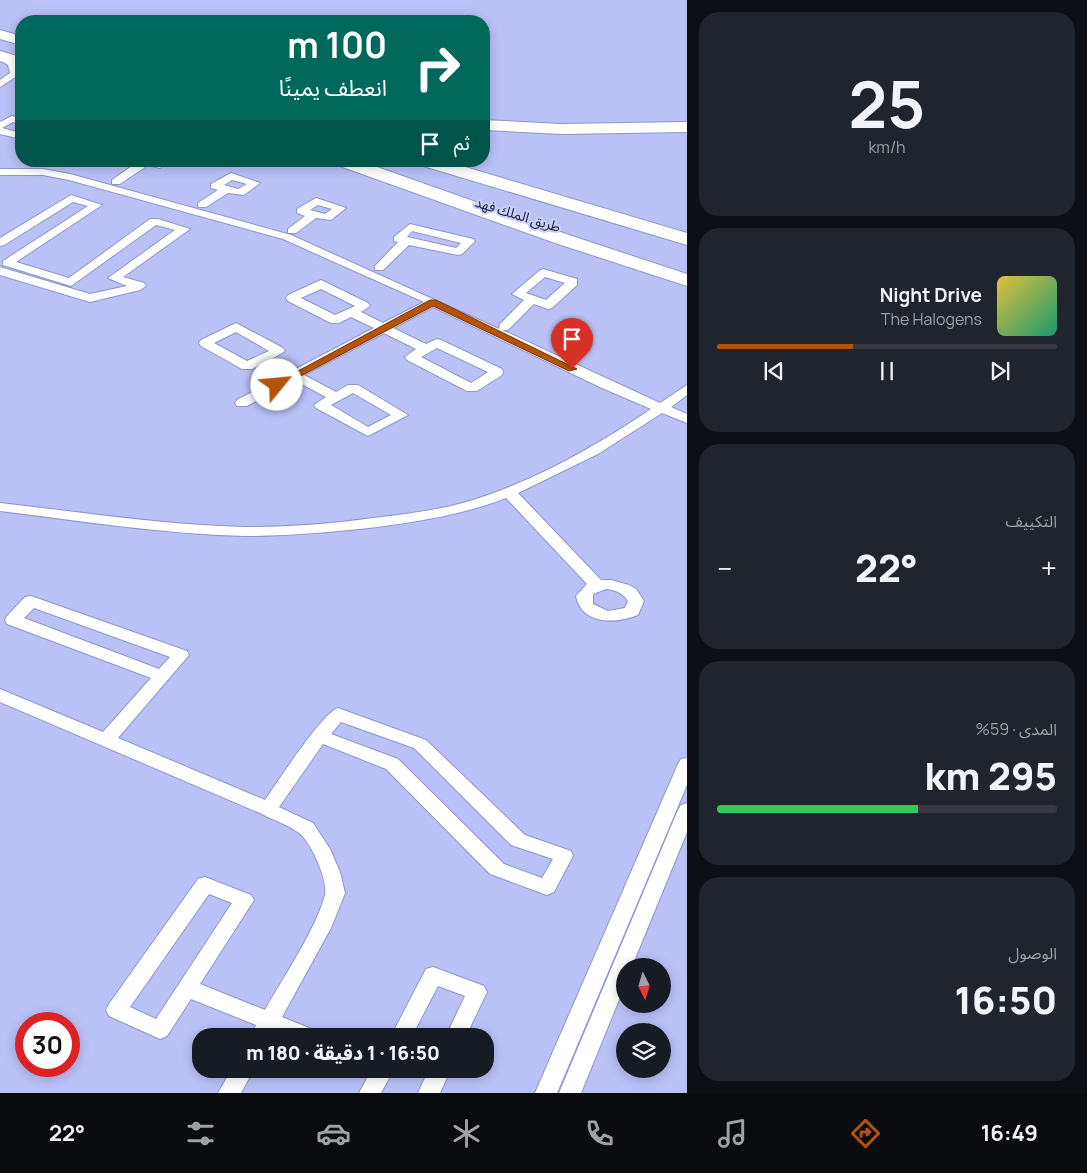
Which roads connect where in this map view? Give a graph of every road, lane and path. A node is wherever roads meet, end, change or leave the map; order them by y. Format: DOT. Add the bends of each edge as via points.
graph roads {
  1 [pos="0,34"];
  2 [pos="15,39"];
  3 [pos="0,56"];
  4 [pos="15,60"];
  5 [pos="0,84"];
  6 [pos="15,84"];
  7 [pos="0,92"];
  8 [pos="15,119"];
  9 [pos="490,125"];
  10 [pos="0,126"];
  11 [pos="687,127"];
  12 [pos="0,131"];
  13 [pos="15,135"];
  14 [pos="15,165"];
  15 [pos="0,166"];
  16 [pos="54,167"];
  17 [pos="136,167"];
  18 [pos="360,167"];
  19 [pos="368,167"];
  20 [pos="446,167"];
  21 [pos="0,172"];
  22 [pos="110,184"];
  23 [pos="227,189"];
  24 [pos="84,201"];
  25 [pos="199,208"];
  26 [pos="313,214"];
  27 [pos="173,226"];
  28 [pos="292,231"];
  29 [pos="687,239"];
  30 [pos="407,240"];
  31 [pos="0,243"];
  32 [pos="687,267"];
  33 [pos="379,268"];
  34 [pos="0,271"];
  35 [pos="687,280"];
  36 [pos="532,299"];
  37 [pos="433,302"];
  38 [pos="351,312"];
  39 [pos="504,327"];
  40 [pos="383,328"];
  41 [pos="426,349"];
  42 [pos="263,358"];
  43 [pos="294,375"];
  44 [pos="687,389"];
  45 [pos="336,397"];
  46 [pos="242,403"];
  47 [pos="664,405"];
  48 [pos="687,410"];
  49 [pos="687,419"];
  50 [pos="509,492"];
  51 [pos="0,507"];
  52 [pos="597,585"];
  53 [pos="162,676"];
  54 [pos="0,695"];
  55 [pos="320,736"];
  56 [pos="106,740"];
  57 [pos="687,764"];
  58 [pos="268,809"];
  59 [pos="687,810"];
  60 [pos="187,988"];
  61 [pos="263,1028"];
  62 [pos="266,1028"];
  63 [pos="404,1028"];
  64 [pos="460,1028"];
  65 [pos="238,1078"];
  66 [pos="378,1078"];
  67 [pos="436,1078"];
  68 [pos="229,1093"];
  69 [pos="370,1093"];
  70 [pos="429,1093"];
  71 [pos="546,1093"];
  72 [pos="570,1093"];
  1 -- 2 [label="highway"];
  3 -- 4 [label="highway"];
  3 -- 5 [label="street" via="12,64 15,74"];
  6 -- 7 [label="street"];
  8 -- 10 [label="street"];
  9 -- 11 [label="highway" via="561,129"];
  12 -- 13 [label="street"];
  14 -- 15 [label="street"];
  16 -- 22 [label="street"];
  17 -- 22 [label="street"];
  18 -- 35 [label="highway"];
  19 -- 32 [label="highway, طريق الملك فهد"];
  20 -- 29 [label="highway, طريق الملك فهد"];
  21 -- 22 [label="street" via="43,172"];
  22 -- 24 [label="street"];
  22 -- 25 [label="street"];
  23 -- 25 [label="street"];
  24 -- 27 [label="street" via="97,205 7,263 70,282 154,221"];
  24 -- 31 [label="street" via="71,198"];
  25 -- 27 [label="street"];
  25 -- 28 [label="street"];
  25 -- 37 [label="street" via="287,237"];
  26 -- 28 [label="street"];
  27 -- 34 [label="street" via="184,229 114,278 140,286 90,298"];
  28 -- 33 [label="street"];
  30 -- 30 [label="street" via="458,252 469,241 410,227 398,238"];
  30 -- 33 [label="street"];
  33 -- 39 [label="street"];
  36 -- 39 [label="street"];
  37 -- 40 [label="street"];
  37 -- 47 [label="street" via="607,385"];
  38 -- 38 [label="street" via="364,306 322,284 292,298 335,320"];
  38 -- 40 [label="street"];
  39 -- 47 [label="street"];
  40 -- 41 [label="street"];
  40 -- 43 [label="street"];
  41 -- 41 [label="street" via="437,343 497,372 472,388 410,357"];
  42 -- 42 [label="street" via="279,351 236,328 205,342 247,366"];
  42 -- 43 [label="street"];
  43 -- 45 [label="street"];
  43 -- 46 [label="street"];
  44 -- 47 [label="street"];
  45 -- 45 [label="street" via="321,405 368,432 400,415 353,388"];
  47 -- 48 [label="street"];
  47 -- 49 [label="street"];
  47 -- 50 [label="street" via="591,453 538,481"];
  50 -- 51 [label="street" via="428,515 302,530 188,528"];
  50 -- 52 [label="street"];
  53 -- 56 [label="street" via="12,620 31,601 181,655"];
  54 -- 56 [label="street"];
  55 -- 55 [label="street" via="392,764 497,869 548,887 564,856 518,840 420,744 338,714"];
  55 -- 58 [label="street"];
  56 -- 58 [label="street"];
  57 -- 71 [label="street"];
  58 -- 62 [label="street" via="306,828 321,849 331,872 335,893 321,928"];
  59 -- 72 [label="street"];
  60 -- 60 [label="street" via="160,1030 116,1010 205,884 244,900"];
  60 -- 61 [label="street"];
  63 -- 64 [label="street" via="434,974 477,992"];
  65 -- 68 [label="street"];
  66 -- 69 [label="street"];
  67 -- 70 [label="street"];
}
